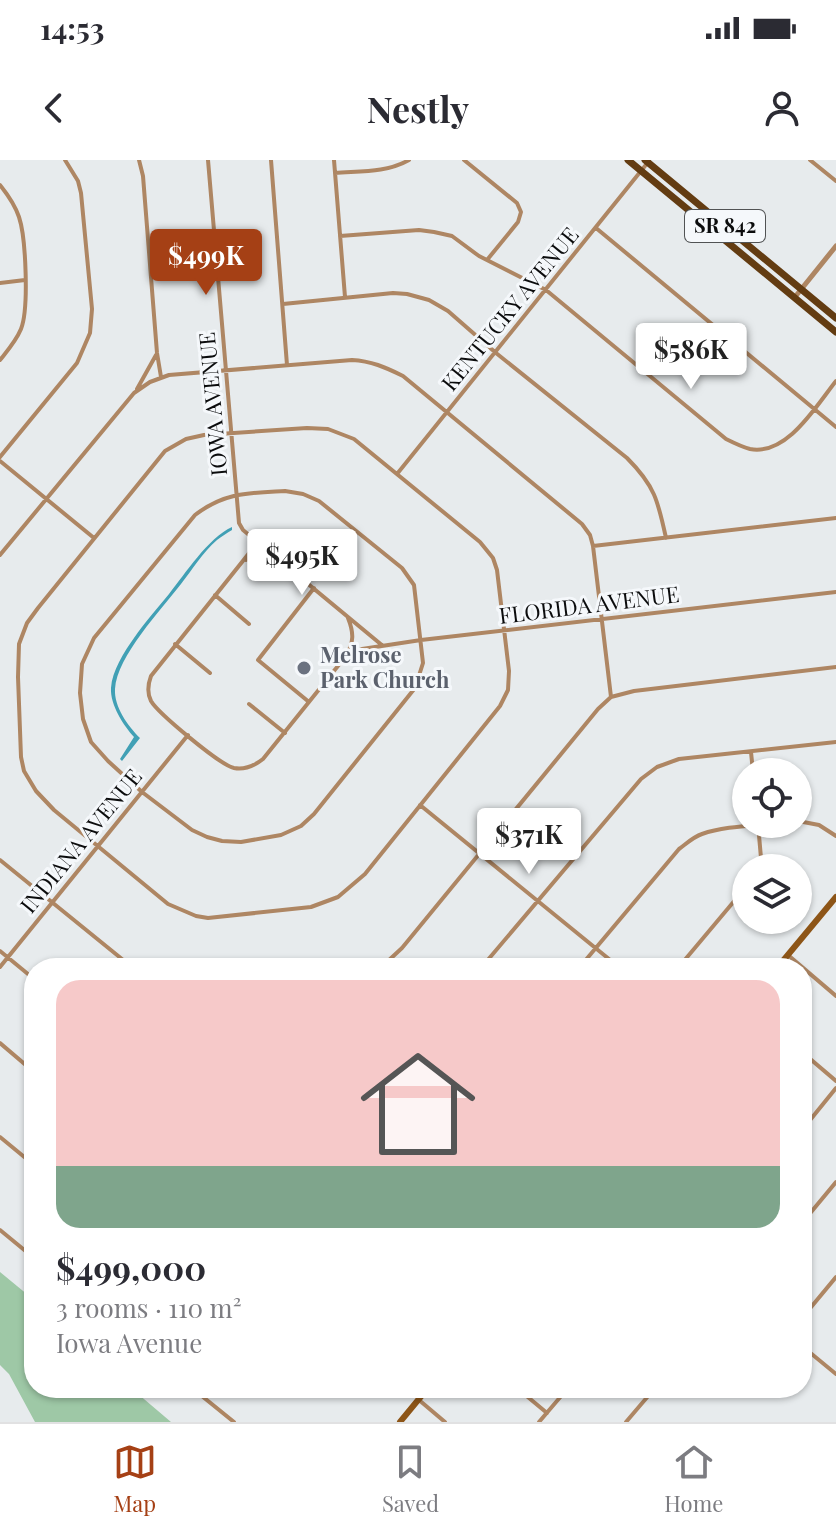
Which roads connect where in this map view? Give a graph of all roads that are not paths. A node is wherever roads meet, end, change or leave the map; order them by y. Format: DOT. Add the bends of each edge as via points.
graph roads {
  1 [pos="65,160"];
  2 [pos="139,160"];
  3 [pos="208,160"];
  4 [pos="271,160"];
  5 [pos="334,160"];
  6 [pos="409,160"];
  7 [pos="464,160"];
  8 [pos="628,160"];
  9 [pos="810,160"];
  10 [pos="648,161"];
  11 [pos="641,171"];
  12 [pos="335,173"];
  13 [pos="836,181"];
  14 [pos="0,185"];
  15 [pos="596,228"];
  16 [pos="340,236"];
  17 [pos="836,246"];
  18 [pos="487,260"];
  19 [pos="25,280"];
  20 [pos="0,283"];
  21 [pos="801,289"];
  22 [pos="546,290"];
  23 [pos="795,297"];
  24 [pos="345,298"];
  25 [pos="283,304"];
  26 [pos="836,318"];
  27 [pos="836,332"];
  28 [pos="157,353"];
  29 [pos="496,353"];
  30 [pos="0,360"];
  31 [pos="287,365"];
  32 [pos="226,370"];
  33 [pos="161,377"];
  34 [pos="836,381"];
  35 [pos="134,393"];
  36 [pos="814,409"];
  37 [pos="447,413"];
  38 [pos="836,427"];
  39 [pos="231,432"];
  40 [pos="0,459"];
  41 [pos="397,474"];
  42 [pos="236,494"];
  43 [pos="46,499"];
  44 [pos="836,518"];
  45 [pos="94,538"];
  46 [pos="666,538"];
  47 [pos="258,542"];
  48 [pos="593,546"];
  49 [pos="0,555"];
  50 [pos="274,556"];
  51 [pos="243,561"];
  52 [pos="314,588"];
  53 [pos="836,592"];
  54 [pos="215,595"];
  55 [pos="347,616"];
  56 [pos="602,619"];
  57 [pos="249,624"];
  58 [pos="503,631"];
  59 [pos="421,640"];
  60 [pos="175,644"];
  61 [pos="383,646"];
  62 [pos="346,656"];
  63 [pos="836,667"];
  64 [pos="210,673"];
  65 [pos="611,697"];
  66 [pos="309,702"];
  67 [pos="249,704"];
  68 [pos="285,733"];
  69 [pos="188,735"];
  70 [pos="836,742"];
  71 [pos="751,752"];
  72 [pos="752,758"];
  73 [pos="142,792"];
  74 [pos="420,805"];
  75 [pos="812,824"];
  76 [pos="732,828"];
  77 [pos="836,836"];
  78 [pos="97,847"];
  79 [pos="478,853"];
  80 [pos="0,860"];
  81 [pos="836,897"];
  82 [pos="537,901"];
  83 [pos="52,902"];
  84 [pos="732,904"];
  85 [pos="595,948"];
  86 [pos="0,951"];
  87 [pos="788,955"];
  88 [pos="8,957"];
  89 [pos="121,958"];
  90 [pos="391,958"];
  91 [pos="489,958"];
  92 [pos="587,958"];
  93 [pos="608,958"];
  94 [pos="686,958"];
  95 [pos="785,958"];
  96 [pos="792,958"];
  97 [pos="0,967"];
  98 [pos="24,971"];
  99 [pos="812,976"];
  100 [pos="836,996"];
  101 [pos="0,1043"];
  102 [pos="812,1061"];
  103 [pos="24,1063"];
  104 [pos="836,1081"];
  105 [pos="836,1088"];
  106 [pos="812,1118"];
  107 [pos="0,1137"];
  108 [pos="24,1157"];
  109 [pos="836,1182"];
  110 [pos="812,1211"];
  111 [pos="0,1230"];
  112 [pos="24,1250"];
  113 [pos="836,1277"];
  114 [pos="812,1306"];
  115 [pos="812,1354"];
  116 [pos="836,1374"];
  117 [pos="204,1398"];
  118 [pos="529,1398"];
  119 [pos="560,1398"];
  120 [pos="646,1398"];
  121 [pos="418,1400"];
  122 [pos="547,1413"];
  123 [pos="234,1422"];
  124 [pos="400,1422"];
  125 [pos="445,1422"];
  126 [pos="539,1422"];
  127 [pos="626,1422"];
  1 -- 40 [label="street" via="81,193 90,333 77,363"];
  2 -- 28 [label="street"];
  3 -- 32 [label="street, IOWA AVENUE"];
  4 -- 25 [label="street"];
  5 -- 12 [label="street"];
  6 -- 12 [label="street" via="380,170"];
  7 -- 18 [label="street" via="521,212"];
  8 -- 11 [label="main road, SR 842"];
  9 -- 13 [label="street"];
  10 -- 11 [label="street, KENTUCKY AVENUE"];
  10 -- 21 [label="main road, SR 842"];
  11 -- 15 [label="street, KENTUCKY AVENUE"];
  11 -- 23 [label="main road, SR 842"];
  12 -- 16 [label="street"];
  14 -- 19 [label="street" via="18,214"];
  15 -- 22 [label="street, KENTUCKY AVENUE"];
  15 -- 36 [label="street"];
  16 -- 18 [label="street" via="434,232 452,236"];
  16 -- 24 [label="street"];
  17 -- 21 [label="street"];
  18 -- 22 [label="street"];
  19 -- 20 [label="street"];
  19 -- 30 [label="street" via="25,318"];
  21 -- 23 [label="street"];
  21 -- 26 [label="main road, SR 842"];
  22 -- 29 [label="street, KENTUCKY AVENUE"];
  22 -- 36 [label="street" via="739,445 774,446"];
  23 -- 27 [label="main road, SR 842"];
  24 -- 25 [label="street"];
  24 -- 29 [label="street" via="393,293 429,300"];
  25 -- 31 [label="street"];
  28 -- 33 [label="street"];
  28 -- 35 [label="street"];
  29 -- 37 [label="street, KENTUCKY AVENUE"];
  29 -- 46 [label="street" via="643,474 659,504"];
  31 -- 32 [label="street"];
  31 -- 37 [label="street" via="368,361 403,376"];
  32 -- 33 [label="street"];
  32 -- 39 [label="street, IOWA AVENUE"];
  33 -- 35 [label="street"];
  34 -- 36 [label="street"];
  35 -- 43 [label="street"];
  36 -- 38 [label="street"];
  37 -- 41 [label="street, KENTUCKY AVENUE"];
  37 -- 48 [label="street" via="582,524"];
  39 -- 41 [label="street" via="328,429 354,439"];
  39 -- 42 [label="street, IOWA AVENUE"];
  39 -- 45 [label="street" via="186,439 165,451"];
  40 -- 43 [label="street"];
  41 -- 58 [label="street" via="488,550 497,570"];
  42 -- 47 [label="street, IOWA AVENUE" via="239,523"];
  42 -- 59 [label="street" via="285,491 319,501 408,575"];
  42 -- 73 [label="street" via="195,515 94,638 82,664 80,693 91,742"];
  43 -- 45 [label="street"];
  43 -- 49 [label="street"];
  44 -- 46 [label="street"];
  45 -- 78 [label="street" via="27,623 19,644 18,677 24,771 44,801"];
  46 -- 48 [label="street"];
  47 -- 50 [label="street, IOWA AVENUE"];
  47 -- 51 [label="street"];
  48 -- 56 [label="street"];
  50 -- 51 [label="street"];
  50 -- 52 [label="street, IOWA AVENUE"];
  51 -- 54 [label="street"];
  52 -- 55 [label="street, IOWA AVENUE"];
  52 -- 66 [label="street" via="258,660"];
  53 -- 56 [label="street, FLORIDA AVENUE"];
  54 -- 57 [label="street"];
  54 -- 60 [label="street"];
  55 -- 61 [label="street, IOWA AVENUE"];
  55 -- 62 [label="street" via="353,639"];
  56 -- 58 [label="street, FLORIDA AVENUE"];
  56 -- 65 [label="street"];
  58 -- 59 [label="street, FLORIDA AVENUE"];
  58 -- 74 [label="street" via="508,690"];
  59 -- 61 [label="street, FLORIDA AVENUE"];
  59 -- 73 [label="street" via="423,663 415,688 301,826 281,835 222,841 192,830"];
  60 -- 64 [label="street"];
  60 -- 69 [label="street" via="151,676 149,693 157,709"];
  61 -- 62 [label="street, FLORIDA AVENUE"];
  62 -- 66 [label="street"];
  63 -- 65 [label="street"];
  65 -- 79 [label="street"];
  66 -- 68 [label="street"];
  67 -- 68 [label="street"];
  68 -- 69 [label="street" via="255,765 236,769"];
  69 -- 73 [label="street, INDIANA AVENUE"];
  70 -- 71 [label="street"];
  71 -- 72 [label="street"];
  71 -- 82 [label="street" via="679,759 657,767"];
  73 -- 78 [label="street, INDIANA AVENUE"];
  74 -- 78 [label="street" via="357,883 311,907 196,916 168,904"];
  74 -- 79 [label="street"];
  75 -- 77 [label="street"];
  76 -- 85 [label="street" via="701,834 679,849"];
  78 -- 83 [label="street, INDIANA AVENUE"];
  79 -- 82 [label="street"];
  79 -- 90 [label="street"];
  80 -- 83 [label="street"];
  81 -- 87 [label="main road"];
  82 -- 85 [label="street"];
  82 -- 91 [label="street"];
  83 -- 88 [label="street, INDIANA AVENUE"];
  83 -- 89 [label="street"];
  84 -- 94 [label="street"];
  85 -- 92 [label="street"];
  85 -- 93 [label="street"];
  86 -- 88 [label="street"];
  87 -- 95 [label="main road"];
  87 -- 96 [label="street"];
  88 -- 97 [label="street, INDIANA AVENUE"];
  88 -- 98 [label="street"];
  99 -- 100 [label="street"];
  101 -- 103 [label="street"];
  102 -- 104 [label="street"];
  105 -- 106 [label="street"];
  107 -- 108 [label="street"];
  109 -- 110 [label="street"];
  111 -- 112 [label="street"];
  113 -- 114 [label="street"];
  115 -- 116 [label="street"];
  117 -- 123 [label="street"];
  118 -- 122 [label="street"];
  119 -- 122 [label="street"];
  120 -- 127 [label="street"];
  121 -- 124 [label="main road"];
  121 -- 125 [label="street"];
  122 -- 126 [label="street"];
}
